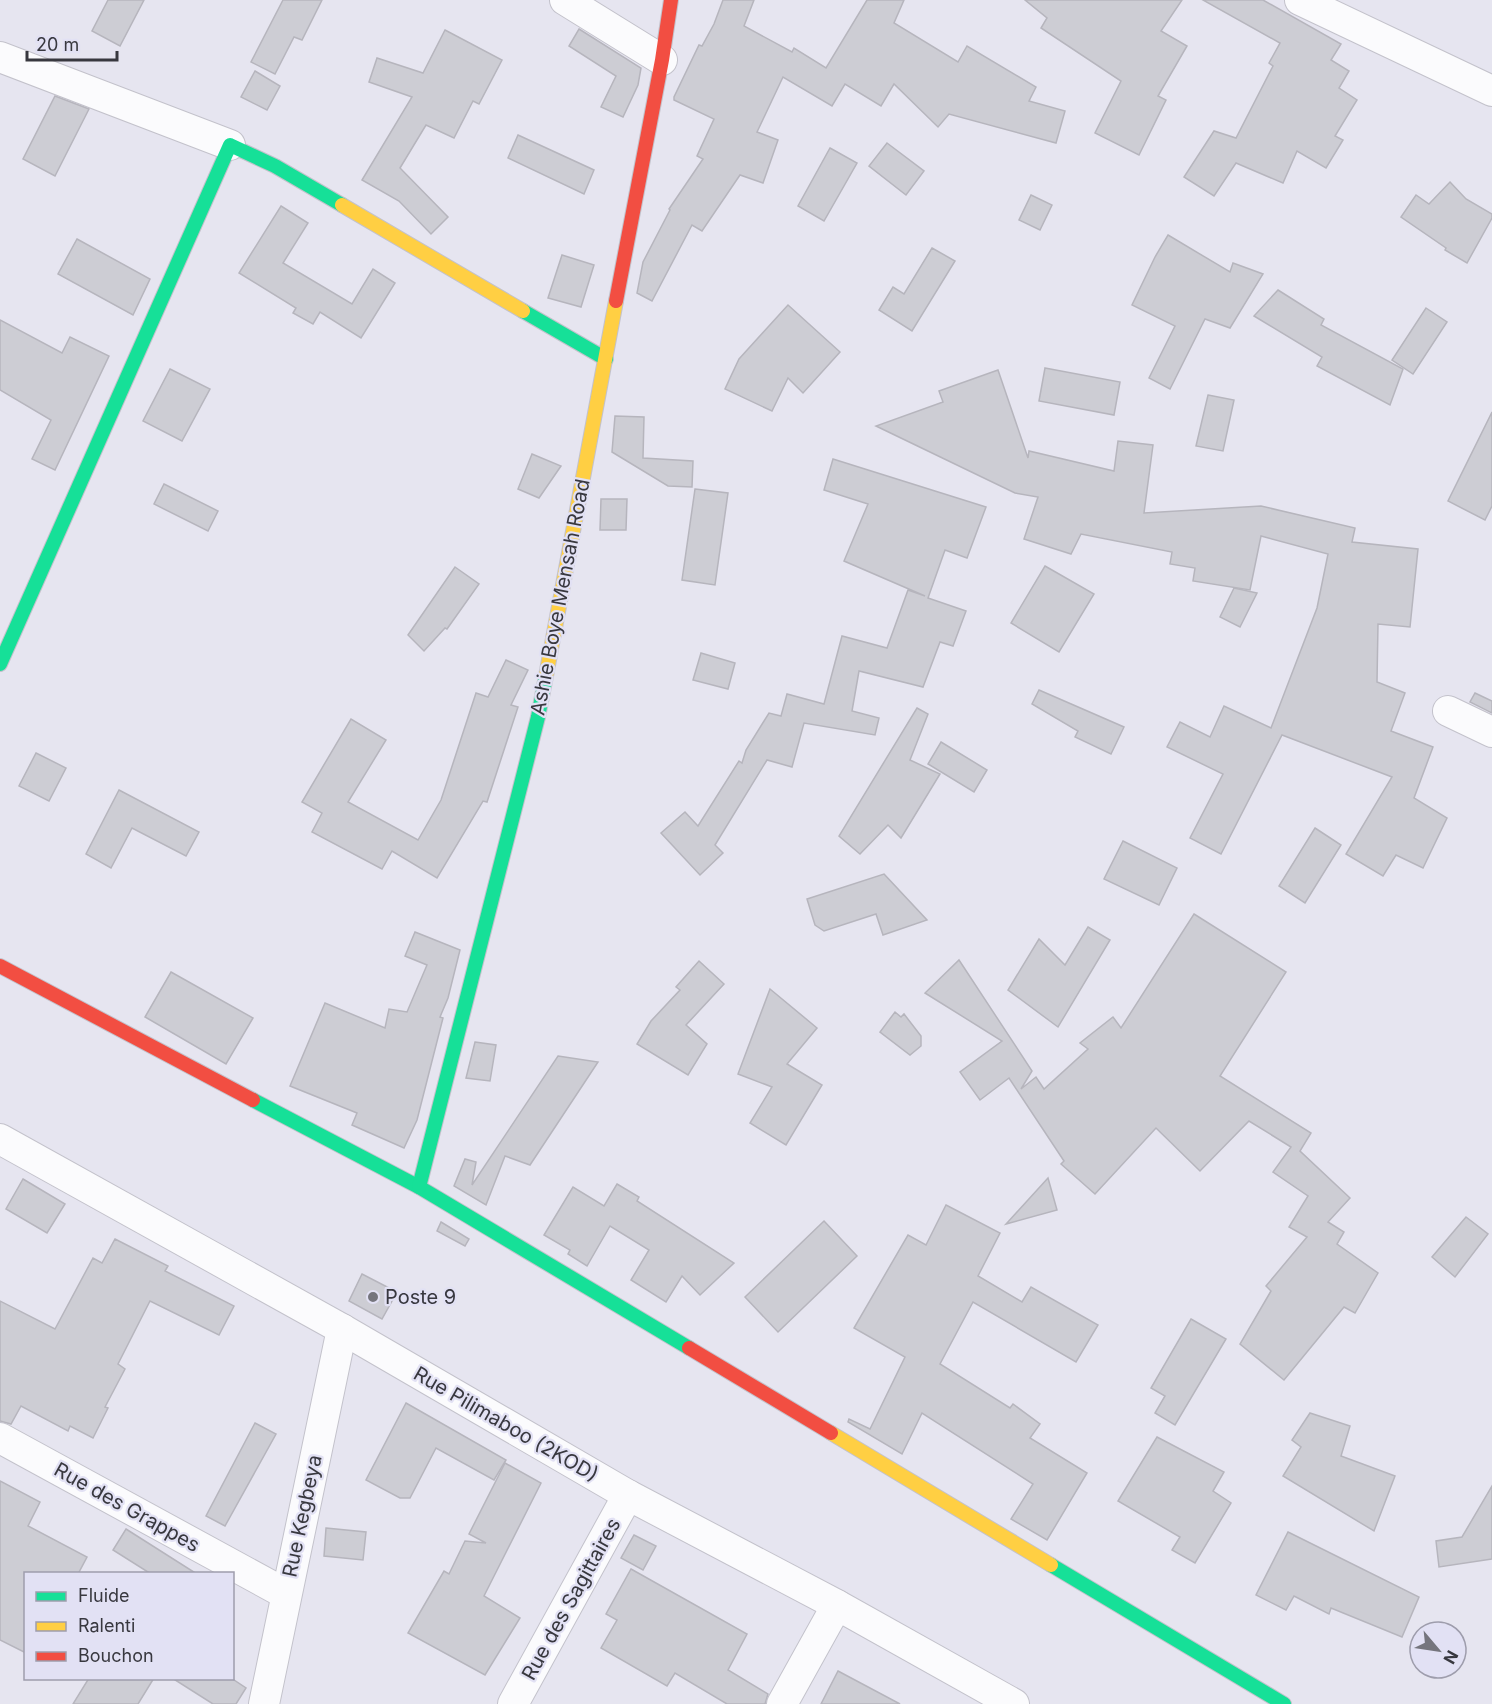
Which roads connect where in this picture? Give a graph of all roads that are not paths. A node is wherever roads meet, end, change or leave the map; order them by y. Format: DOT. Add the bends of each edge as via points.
graph roads {
  1 [pos="565,0"];
  2 [pos="671,0"];
  3 [pos="1300,0"];
  4 [pos="0,57"];
  5 [pos="662,60"];
  6 [pos="1492,91"];
  7 [pos="230,145"];
  8 [pos="606,359"];
  9 [pos="0,664"];
  10 [pos="1448,711"];
  11 [pos="1492,732"];
  12 [pos="0,966"];
  13 [pos="0,1139"];
  14 [pos="419,1186"];
  15 [pos="342,1329"];
  16 [pos="0,1438"];
  17 [pos="628,1495"];
  18 [pos="286,1594"];
  19 [pos="837,1605"];
  20 [pos="264,1704"];
  21 [pos="513,1704"];
  22 [pos="782,1704"];
  23 [pos="1014,1704"];
  24 [pos="1284,1704"];
  1 -- 5 [label="street"];
  2 -- 5 [label="street, Ashie Boye Mensah Road"];
  3 -- 6 [label="street"];
  4 -- 7 [label="street"];
  5 -- 8 [label="street, Ashie Boye Mensah Road"];
  7 -- 8 [label="street" via="275,166"];
  7 -- 9 [label="street"];
  8 -- 14 [label="street, Ashie Boye Mensah Road" via="537,717"];
  10 -- 11 [label="street"];
  12 -- 14 [label="street"];
  13 -- 15 [label="street, Rue Pilimaboo (2KOD)"];
  14 -- 24 [label="street"];
  15 -- 17 [label="street, Rue Pilimaboo (2KOD)"];
  15 -- 18 [label="street, Rue Kegbeya"];
  16 -- 18 [label="street, Rue des Grappes"];
  17 -- 19 [label="street, Rue Pilimaboo (2KOD)"];
  17 -- 21 [label="street, Rue des Sagittaires"];
  18 -- 20 [label="street, Rue Kegbeya"];
  19 -- 22 [label="street"];
  19 -- 23 [label="street, Rue Pilimaboo (2KOD)"];
}
